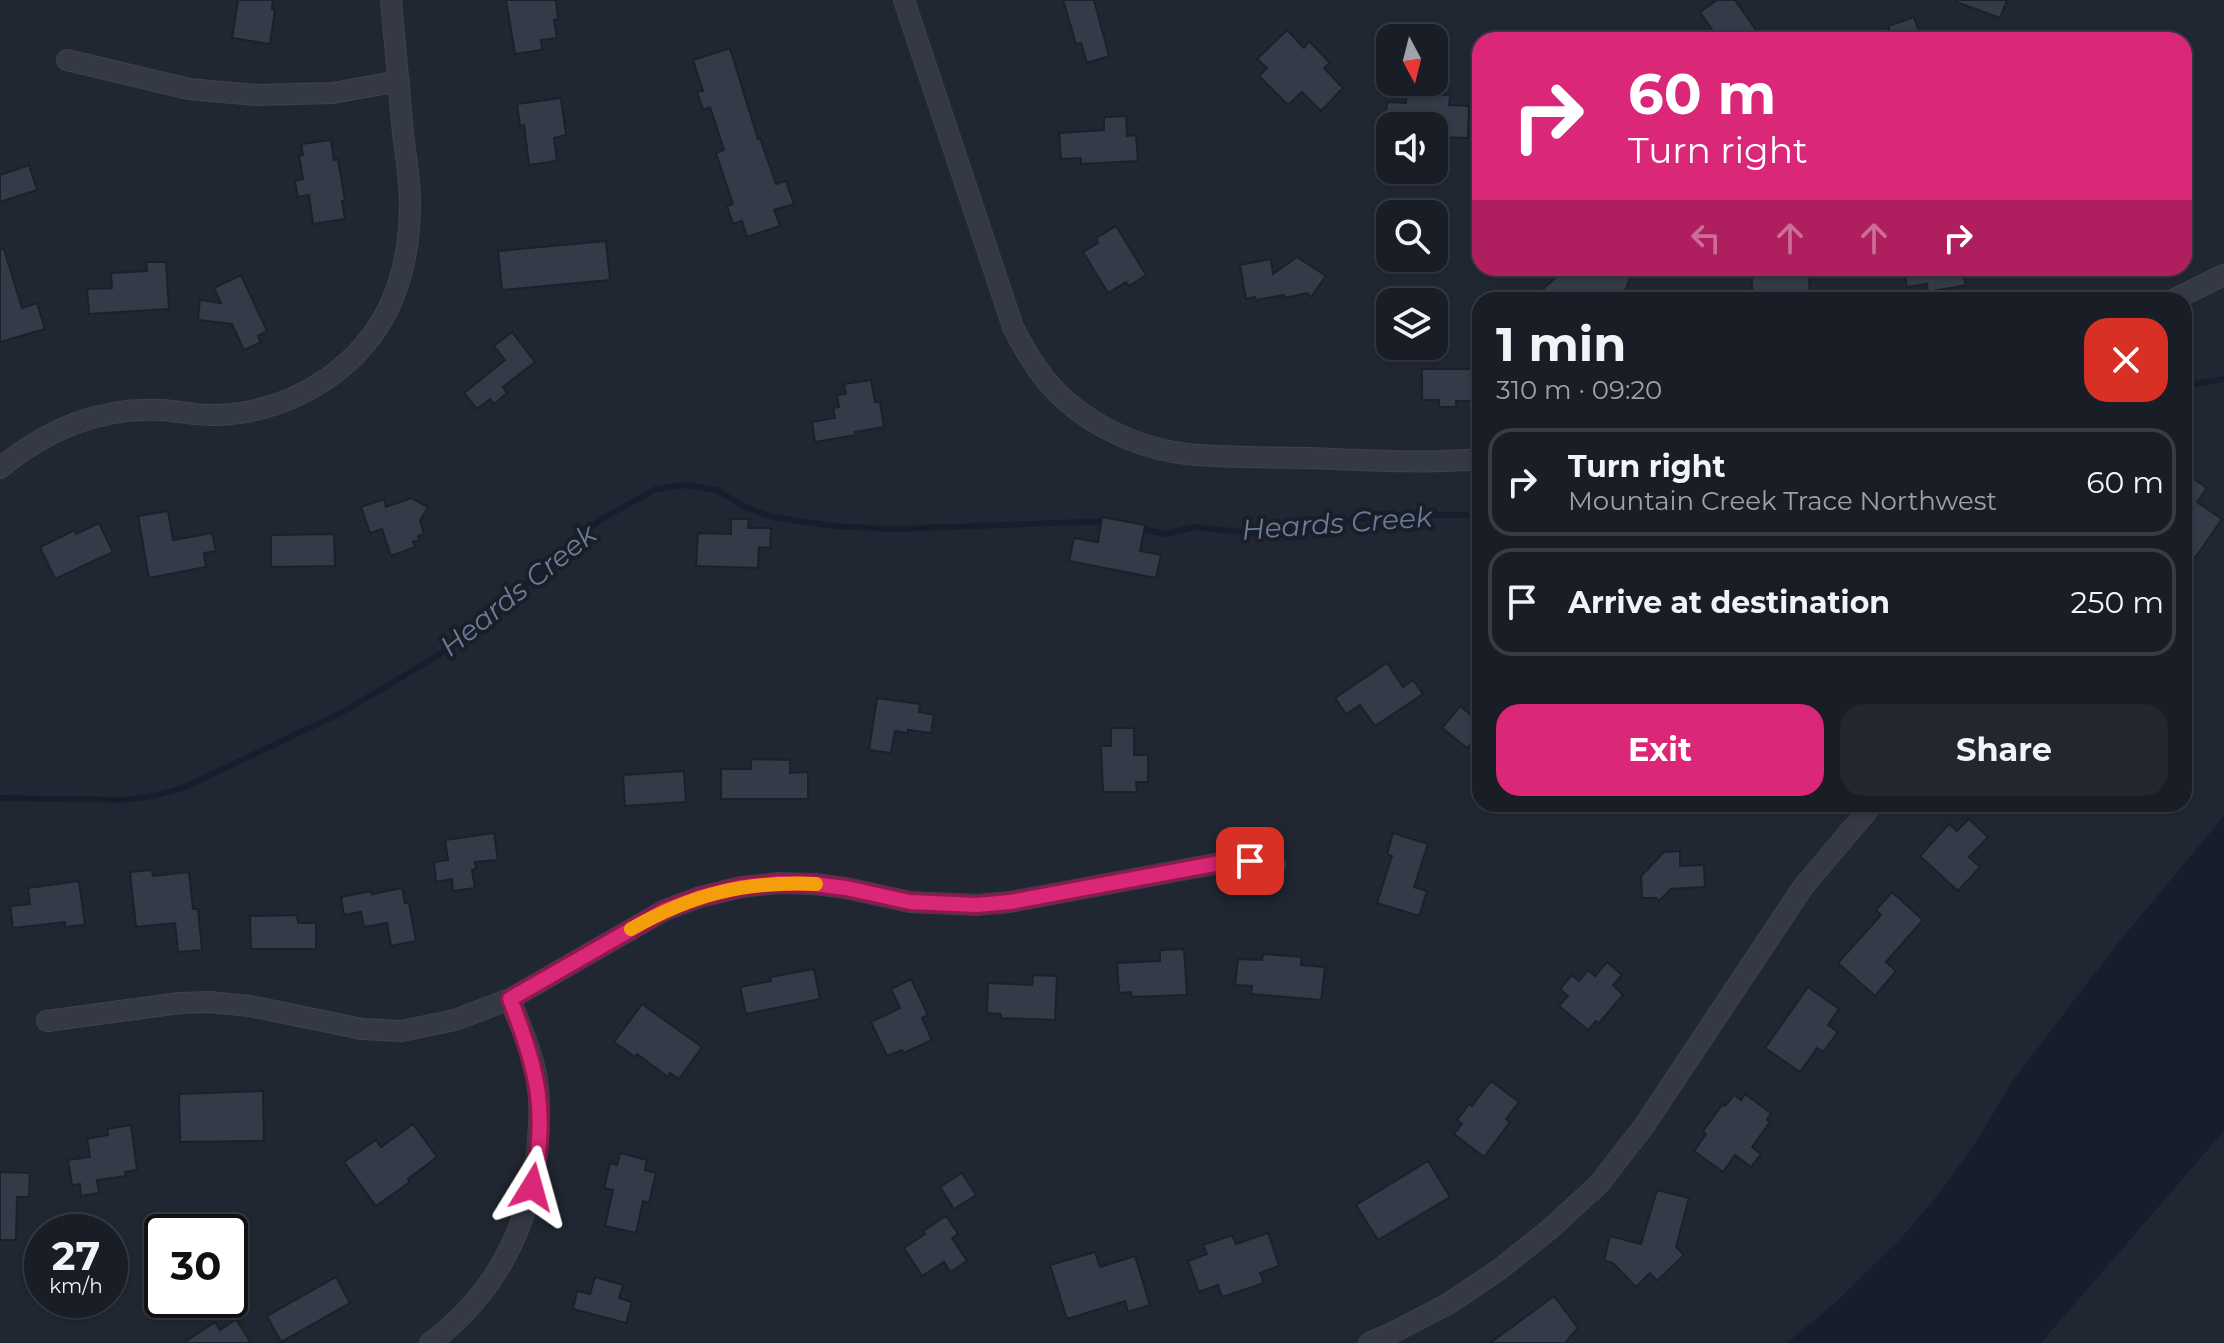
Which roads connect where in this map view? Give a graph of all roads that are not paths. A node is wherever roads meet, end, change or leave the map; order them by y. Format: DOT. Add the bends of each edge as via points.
graph roads {
  1 [pos="391,0"];
  2 [pos="904,0"];
  3 [pos="67,60"];
  4 [pos="399,81"];
  5 [pos="2224,275"];
  6 [pos="2189,292"];
  7 [pos="1472,460"];
  8 [pos="0,468"];
  9 [pos="1866,812"];
  10 [pos="1275,864"];
  11 [pos="510,999"];
  12 [pos="47,1021"];
  13 [pos="430,1343"];
  14 [pos="1369,1343"];
  1 -- 4 [label="street"];
  2 -- 7 [label="street" via="1013,327 1045,380 1068,403 1136,443 1186,454"];
  3 -- 4 [label="street" via="189,89 256,95 333,93"];
  4 -- 8 [label="street" via="410,209 407,257 384,317 346,365 305,394 257,411 213,415 128,410 92,416 61,427"];
  5 -- 6 [label="street"];
  9 -- 14 [label="street" via="1803,887 1644,1126 1599,1184 1500,1269 1448,1304"];
  10 -- 11 [label="street" via="1225,862 976,905 910,902 814,884 741,887 665,910"];
  11 -- 12 [label="street" via="455,1020 402,1031 210,1002"];
  11 -- 13 [label="street" via="530,1051 541,1111 528,1206 488,1287"];
}
